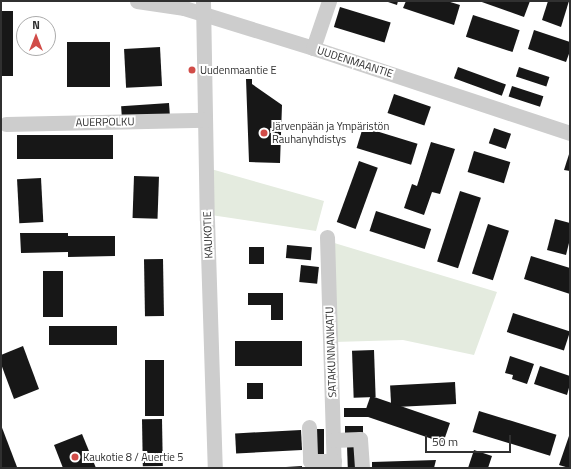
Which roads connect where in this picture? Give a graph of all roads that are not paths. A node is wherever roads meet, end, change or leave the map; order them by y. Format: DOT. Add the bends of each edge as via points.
graph roads {
  1 [pos="137,1"];
  2 [pos="328,1"];
  3 [pos="203,8"];
  4 [pos="313,48"];
  5 [pos="205,120"];
  6 [pos="6,124"];
  7 [pos="570,133"];
  8 [pos="327,237"];
  9 [pos="309,428"];
  10 [pos="333,440"];
  11 [pos="334,464"];
  12 [pos="215,468"];
  13 [pos="362,468"];
  1 -- 3 [label="street, UUDENMAANTIE" via="184,8"];
  2 -- 4 [label="street"];
  3 -- 4 [label="street, UUDENMAANTIE"];
  3 -- 5 [label="street, KAUKOTIE"];
  4 -- 7 [label="street, UUDENMAANTIE"];
  5 -- 6 [label="street, AUERPOLKU"];
  5 -- 12 [label="street, KAUKOTIE"];
  8 -- 10 [label="street, SATAKUNNANKATU"];
  9 -- 11 [label="street" via="310,461"];
  10 -- 11 [label="street, SATAKUNNANKATU"];
  10 -- 13 [label="street" via="360,439"];
}
